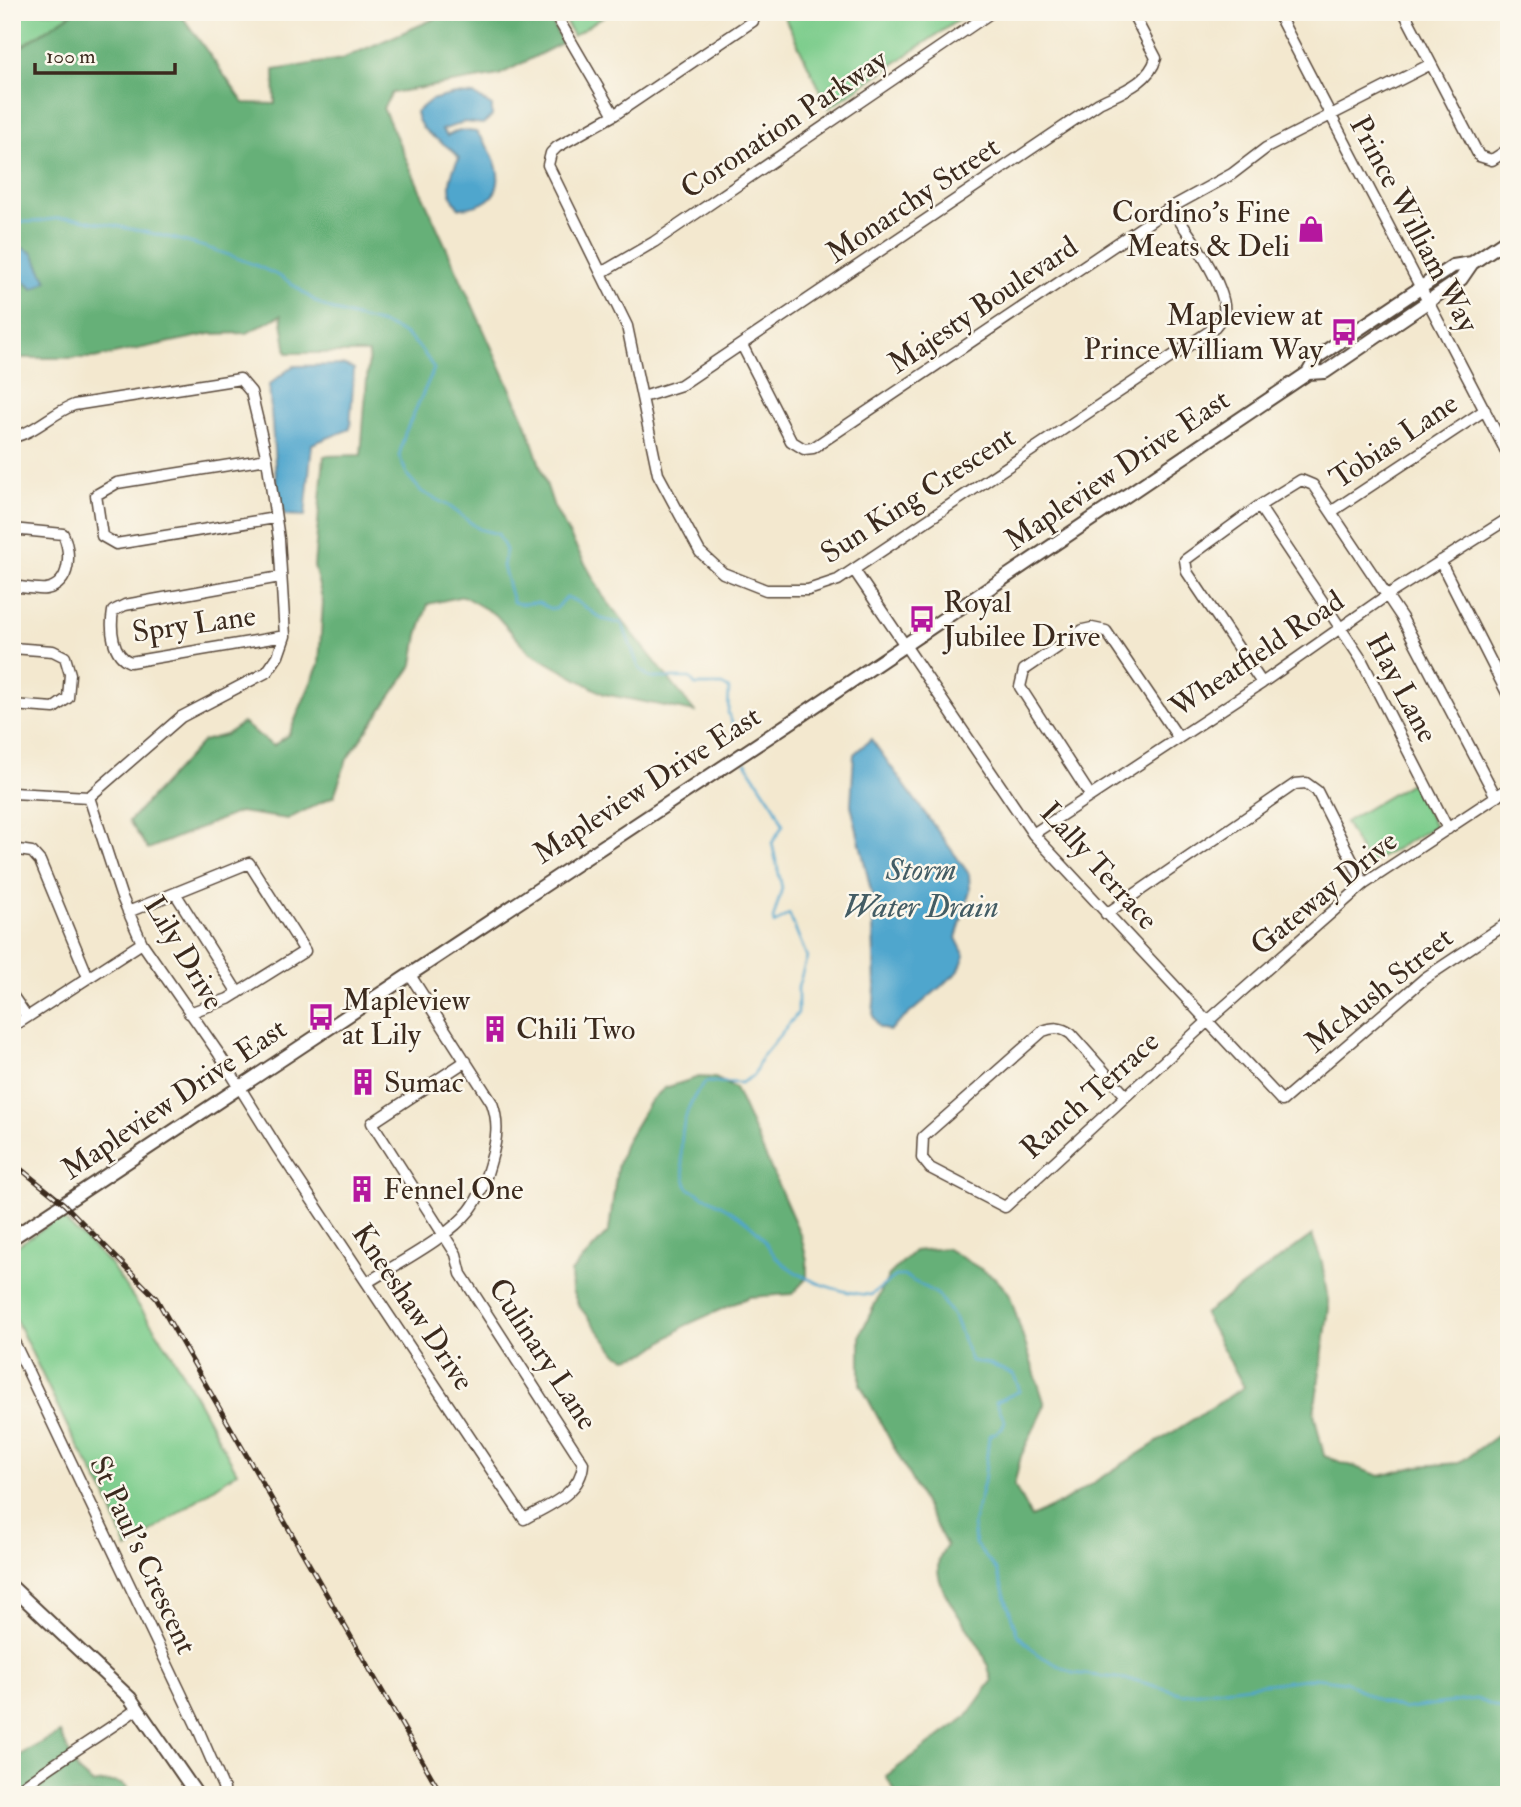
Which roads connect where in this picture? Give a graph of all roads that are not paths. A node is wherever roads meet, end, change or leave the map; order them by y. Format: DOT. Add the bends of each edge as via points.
graph roads {
  1 [pos="554,12"];
  2 [pos="992,12"];
  3 [pos="1132,12"];
  4 [pos="1277,12"];
  5 [pos="1404,12"];
  6 [pos="753,21"];
  7 [pos="1431,64"];
  8 [pos="614,115"];
  9 [pos="1329,115"];
  10 [pos="1509,149"];
  11 [pos="1170,208"];
  12 [pos="1509,238"];
  13 [pos="1472,263"];
  14 [pos="601,273"];
  15 [pos="1419,288"];
  16 [pos="1427,302"];
  17 [pos="742,345"];
  18 [pos="1308,373"];
  19 [pos="643,397"];
  20 [pos="1485,410"];
  21 [pos="12,437"];
  22 [pos="1509,457"];
  23 [pos="267,459"];
  24 [pos="1259,506"];
  25 [pos="1331,512"];
  26 [pos="1509,517"];
  27 [pos="275,518"];
  28 [pos="12,529"];
  29 [pos="1440,561"];
  30 [pos="855,570"];
  31 [pos="281,577"];
  32 [pos="12,586"];
  33 [pos="1386,596"];
  34 [pos="1341,627"];
  35 [pos="285,636"];
  36 [pos="904,645"];
  37 [pos="12,648"];
  38 [pos="1262,683"];
  39 [pos="1509,697"];
  40 [pos="12,705"];
  41 [pos="1178,737"];
  42 [pos="1509,788"];
  43 [pos="12,793"];
  44 [pos="1090,795"];
  45 [pos="89,797"];
  46 [pos="1496,797"];
  47 [pos="1448,829"];
  48 [pos="1034,834"];
  49 [pos="12,849"];
  50 [pos="1364,884"];
  51 [pos="175,893"];
  52 [pos="128,912"];
  53 [pos="1106,914"];
  54 [pos="1509,922"];
  55 [pos="142,943"];
  56 [pos="410,975"];
  57 [pos="88,977"];
  58 [pos="238,993"];
  59 [pos="12,995"];
  60 [pos="189,1013"];
  61 [pos="27,1017"];
  62 [pos="1209,1020"];
  63 [pos="12,1027"];
  64 [pos="466,1061"];
  65 [pos="238,1088"];
  66 [pos="1125,1096"];
  67 [pos="1282,1101"];
  68 [pos="442,1234"];
  69 [pos="12,1238"];
  70 [pos="368,1282"];
  71 [pos="12,1338"];
  72 [pos="524,1519"];
  73 [pos="12,1587"];
  74 [pos="137,1709"];
  75 [pos="12,1795"];
  76 [pos="197,1795"];
  77 [pos="221,1795"];
  1 -- 8 [label="street"];
  2 -- 14 [label="street, Coronation Parkway" via="654,242"];
  3 -- 17 [label="street, Monarchy Street" via="1156,58 1152,72 1099,103"];
  4 -- 9 [label="street, Prince William Way"];
  5 -- 7 [label="street"];
  6 -- 8 [label="street"];
  7 -- 9 [label="street, Majesty Boulevard"];
  7 -- 10 [label="street" via="1479,156 1492,160"];
  8 -- 14 [label="street, Sun King Crescent" via="557,147 548,165"];
  9 -- 11 [label="street, Majesty Boulevard"];
  9 -- 15 [label="street, Prince William Way"];
  11 -- 17 [label="street, Majesty Boulevard" via="813,448 804,449 791,441"];
  11 -- 30 [label="street, Sun King Crescent" via="1198,248 1224,300 1220,322"];
  12 -- 13 [label="main road, Mapleview Drive East"];
  13 -- 15 [label="main road, Mapleview Drive East" via="1452,265"];
  13 -- 16 [label="main road, Mapleview Drive East" via="1461,279"];
  14 -- 19 [label="street, Sun King Crescent" via="630,333"];
  15 -- 16 [label="street, Prince William Way"];
  15 -- 18 [label="main road, Mapleview Drive East" via="1317,357"];
  16 -- 18 [label="main road, Mapleview Drive East" via="1325,372"];
  16 -- 20 [label="street, Prince William Way"];
  17 -- 19 [label="street, Monarchy Street" via="673,389"];
  18 -- 36 [label="main road, Mapleview Drive East"];
  19 -- 30 [label="street, Sun King Crescent" via="658,474 690,537 723,573 751,587 783,592 820,587"];
  20 -- 22 [label="street, Prince William Way"];
  20 -- 25 [label="street, Tobias Lane"];
  21 -- 23 [label="street" via="25,435 58,410 74,405 240,379 251,392"];
  23 -- 27 [label="street"];
  23 -- 27 [label="street" via="117,483 96,495 102,537 116,544"];
  24 -- 25 [label="street" via="1301,480 1313,485"];
  24 -- 34 [label="street, Hay Lane"];
  24 -- 38 [label="street" via="1186,556 1185,564"];
  25 -- 33 [label="street"];
  26 -- 29 [label="street, Wheatfield Road"];
  27 -- 31 [label="street"];
  28 -- 32 [label="street" via="63,534 69,547 69,568 48,589"];
  29 -- 33 [label="street, Wheatfield Road"];
  29 -- 39 [label="street"];
  30 -- 36 [label="street"];
  31 -- 35 [label="street"];
  31 -- 35 [label="street, Spry Lane" via="125,605 113,611 111,621 115,647 122,659 130,662"];
  33 -- 34 [label="street, Wheatfield Road"];
  33 -- 46 [label="street" via="1415,640"];
  34 -- 38 [label="street, Wheatfield Road"];
  34 -- 47 [label="street, Hay Lane"];
  35 -- 45 [label="street" via="267,672 181,717"];
  36 -- 48 [label="street, Lally Terrace"];
  36 -- 56 [label="main road, Mapleview Drive East"];
  37 -- 40 [label="street" via="53,651 65,657 70,674 68,698 54,708"];
  38 -- 41 [label="street, Wheatfield Road"];
  41 -- 44 [label="street, Wheatfield Road"];
  41 -- 44 [label="street" via="1106,631 1083,630 1024,670 1019,681"];
  42 -- 46 [label="street, Gateway Drive"];
  43 -- 45 [label="street"];
  44 -- 48 [label="street, Wheatfield Road"];
  45 -- 52 [label="street, Lily Drive"];
  46 -- 47 [label="street, Gateway Drive"];
  47 -- 50 [label="street, Gateway Drive"];
  48 -- 53 [label="street, Lally Terrace"];
  49 -- 57 [label="street" via="32,852 40,861"];
  50 -- 53 [label="street" via="1317,791 1306,783 1295,784"];
  50 -- 62 [label="street, Gateway Drive"];
  51 -- 52 [label="street"];
  51 -- 58 [label="street"];
  51 -- 58 [label="street" via="249,863 305,951"];
  52 -- 55 [label="street, Lily Drive"];
  53 -- 62 [label="street, Lally Terrace"];
  54 -- 67 [label="street, McAush Street" via="1425,978"];
  55 -- 57 [label="street"];
  55 -- 60 [label="street, Lily Drive"];
  56 -- 64 [label="street"];
  56 -- 65 [label="main road, Mapleview Drive East"];
  57 -- 61 [label="street"];
  58 -- 60 [label="street"];
  59 -- 61 [label="street"];
  60 -- 65 [label="street, Lily Drive"];
  61 -- 63 [label="street"];
  62 -- 66 [label="street, Ranch Terrace"];
  62 -- 67 [label="street, Lally Terrace"];
  64 -- 68 [label="street" via="498,1120 495,1146 469,1211"];
  64 -- 68 [label="street" via="372,1123"];
  65 -- 69 [label="main road, Mapleview Drive East"];
  65 -- 70 [label="street, Kneeshaw Drive"];
  66 -- 66 [label="street, Ranch Terrace" via="1071,1034 1053,1027 923,1137 922,1158 930,1168 1004,1207"];
  68 -- 70 [label="street"];
  68 -- 72 [label="street, Culinary Lane" via="456,1254 461,1275 583,1463 583,1476 575,1487"];
  70 -- 72 [label="street, Kneeshaw Drive"];
  71 -- 77 [label="street, St Paul's Crescent" via="198,1729 224,1789"];
  73 -- 74 [label="main road"];
  74 -- 75 [label="street"];
  74 -- 76 [label="main road"];
}
